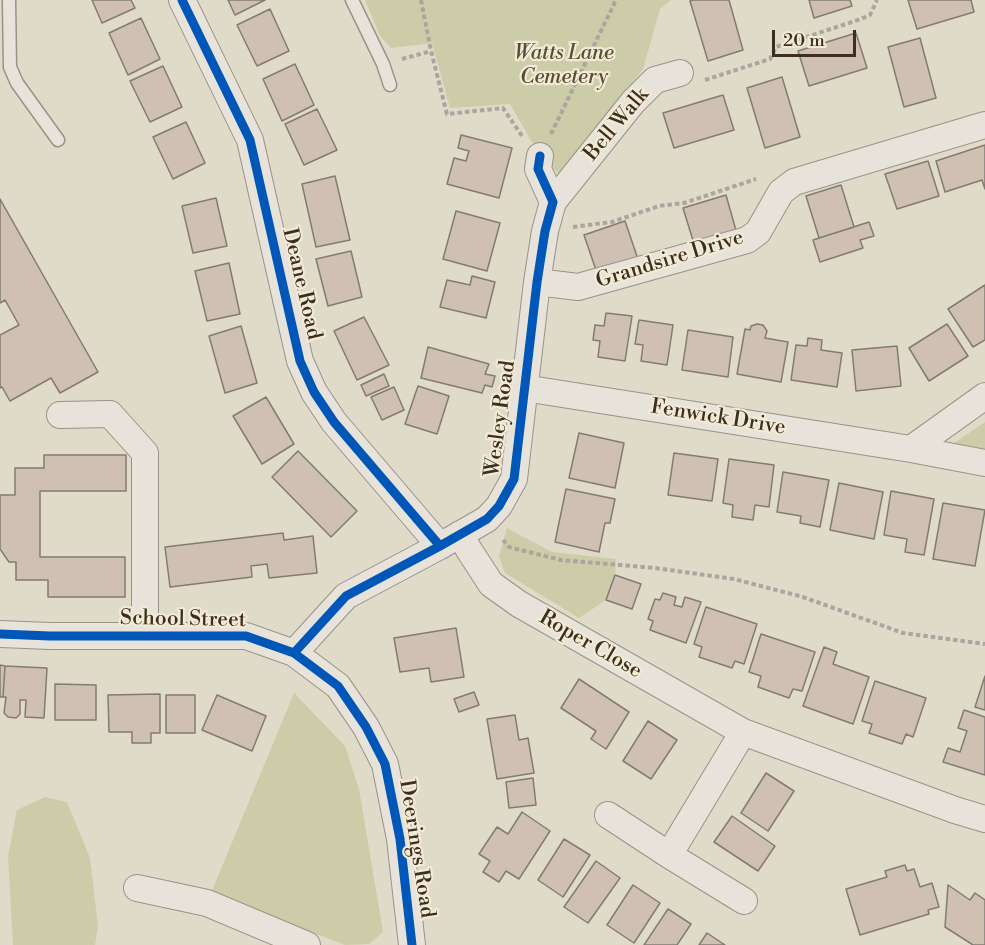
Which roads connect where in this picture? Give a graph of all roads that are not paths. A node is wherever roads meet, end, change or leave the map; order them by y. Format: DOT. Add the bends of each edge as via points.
graph roads {
  1 [pos="9,0"];
  2 [pos="182,0"];
  3 [pos="352,0"];
  4 [pos="680,73"];
  5 [pos="390,85"];
  6 [pos="985,125"];
  7 [pos="58,140"];
  8 [pos="539,163"];
  9 [pos="553,202"];
  10 [pos="537,282"];
  11 [pos="524,388"];
  12 [pos="985,396"];
  13 [pos="60,414"];
  14 [pos="911,449"];
  15 [pos="985,463"];
  16 [pos="450,540"];
  17 [pos="0,634"];
  18 [pos="145,636"];
  19 [pos="294,653"];
  20 [pos="366,727"];
  21 [pos="743,732"];
  22 [pos="608,815"];
  23 [pos="985,819"];
  24 [pos="669,855"];
  25 [pos="137,888"];
  26 [pos="744,901"];
  27 [pos="307,945"];
  28 [pos="412,945"];
  1 -- 7 [label="lane" via="9,67"];
  2 -- 16 [label="street, Deane Road" via="250,140 300,361 314,392 334,422"];
  3 -- 5 [label="lane"];
  4 -- 9 [label="street, Bell Walk" via="655,80 633,102"];
  6 -- 10 [label="street, Grandsire Drive" via="794,182 781,192 758,232 747,240 578,287"];
  8 -- 9 [label="street"];
  9 -- 10 [label="street, Wesley Road"];
  10 -- 11 [label="street, Wesley Road"];
  11 -- 14 [label="street, Fenwick Drive"];
  11 -- 16 [label="street, Wesley Road" via="514,479 487,519"];
  12 -- 14 [label="street"];
  13 -- 18 [label="street" via="110,414 145,453"];
  14 -- 15 [label="street, Fenwick Drive"];
  16 -- 19 [label="street, Wesley Road" via="346,596"];
  16 -- 21 [label="street, Roper Close" via="469,550 491,584 519,604"];
  17 -- 18 [label="street, School Street"];
  18 -- 19 [label="street, School Street" via="246,636"];
  19 -- 20 [label="street, School Street" via="338,686"];
  20 -- 28 [label="street, Deerings Road" via="385,764 400,839"];
  21 -- 23 [label="street, Roper Close"];
  21 -- 24 [label="street"];
  22 -- 24 [label="street"];
  24 -- 26 [label="street"];
  25 -- 27 [label="street" via="207,903"];
}
